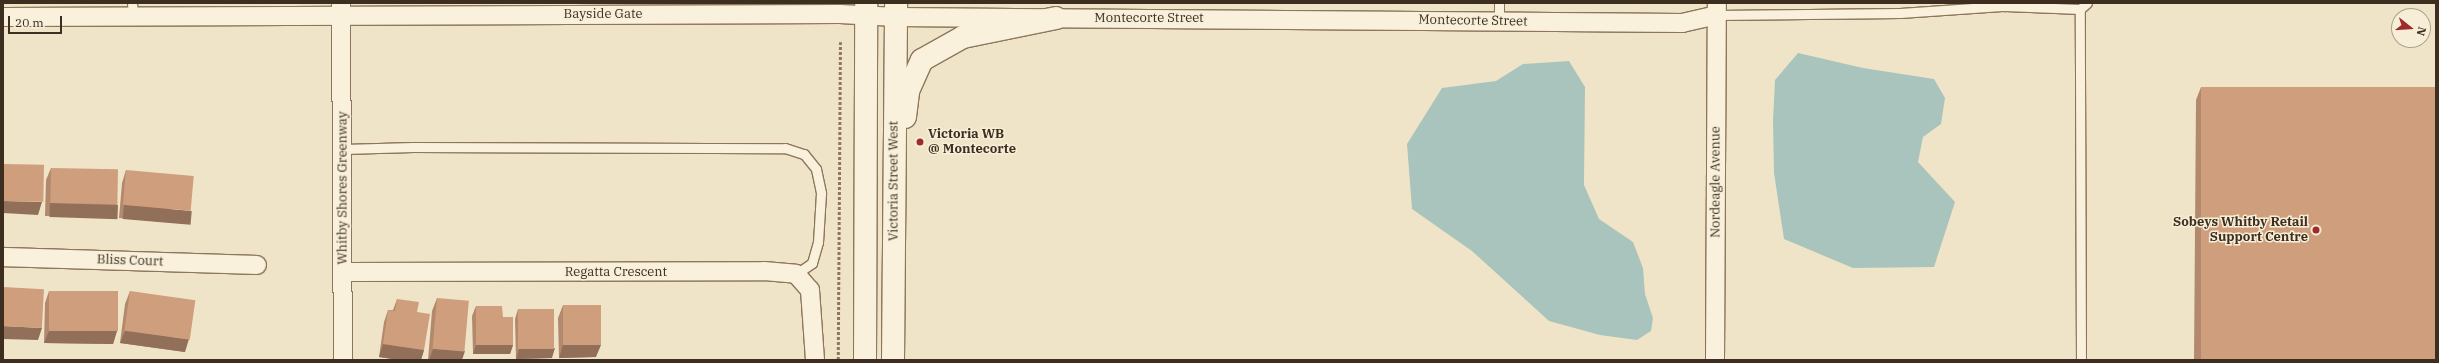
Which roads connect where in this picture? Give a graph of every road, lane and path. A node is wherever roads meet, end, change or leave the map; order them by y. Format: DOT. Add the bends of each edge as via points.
graph roads {
  1 [pos="1499,3"];
  2 [pos="2083,6"];
  3 [pos="132,9"];
  4 [pos="341,9"];
  5 [pos="1717,9"];
  6 [pos="866,10"];
  7 [pos="896,10"];
  8 [pos="3,17"];
  9 [pos="1056,18"];
  10 [pos="1499,21"];
  11 [pos="840,42"];
  12 [pos="343,149"];
  13 [pos="894,202"];
  14 [pos="3,257"];
  15 [pos="257,265"];
  16 [pos="344,272"];
  17 [pos="796,274"];
  18 [pos="343,360"];
  19 [pos="815,360"];
  20 [pos="838,360"];
  21 [pos="864,360"];
  22 [pos="893,360"];
  23 [pos="1715,360"];
  24 [pos="2081,360"];
  1 -- 10 [label="lane"];
  2 -- 5 [label="lane, Montecorte Street" via="2002,6 1900,13"];
  2 -- 24 [label="lane"];
  3 -- 4 [label="street"];
  3 -- 8 [label="street"];
  4 -- 6 [label="street, Bayside Gate" via="840,14"];
  4 -- 12 [label="street, Whitby Shores Greenway"];
  5 -- 10 [label="street, Montecorte Street" via="1682,23"];
  5 -- 23 [label="street, Nordeagle Avenue"];
  6 -- 7 [label="street, Montecorte Street"];
  6 -- 21 [label="main road"];
  7 -- 9 [label="street, Montecorte Street"];
  7 -- 13 [label="main road, Victoria Street West"];
  9 -- 10 [label="street, Montecorte Street"];
  9 -- 13 [label="main road" via="964,37 922,60 908,91"];
  11 -- 20 [label="path"];
  12 -- 16 [label="street, Whitby Shores Greenway"];
  12 -- 17 [label="lane" via="786,148 804,154 816,169 821,193 818,242 812,263"];
  13 -- 22 [label="main road, Victoria Street West"];
  14 -- 15 [label="street, Bliss Court"];
  16 -- 17 [label="street, Regatta Crescent" via="764,271"];
  16 -- 18 [label="street, Whitby Shores Greenway"];
  17 -- 19 [label="street" via="810,290"];
}
